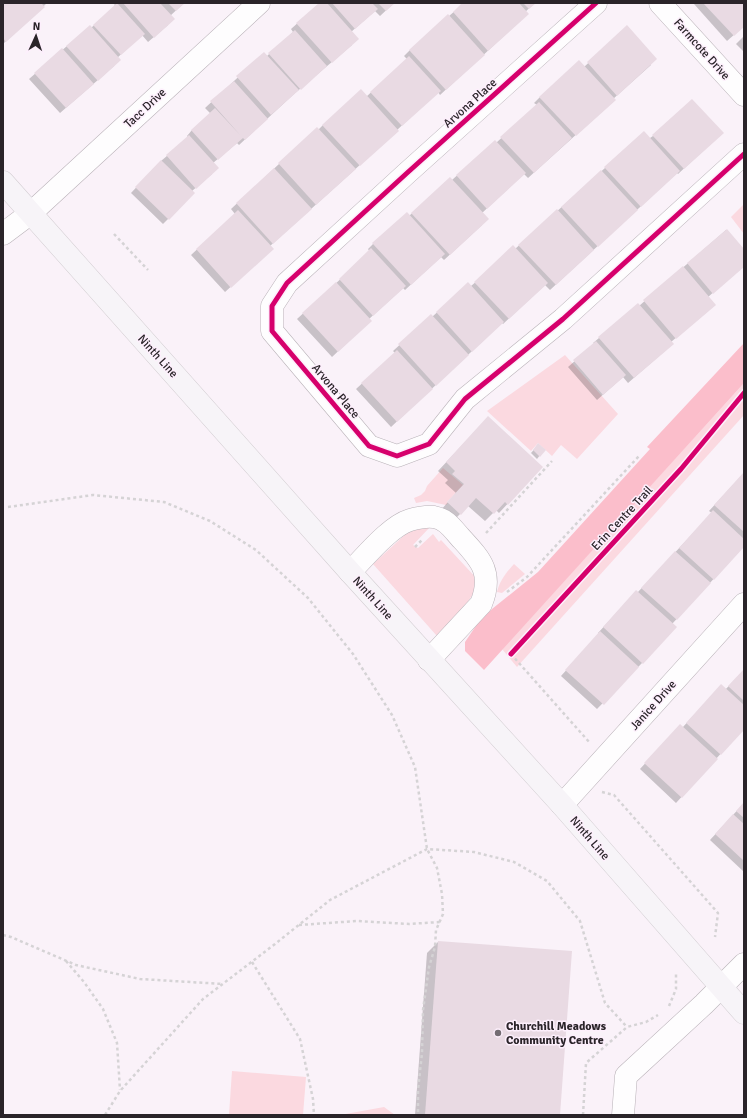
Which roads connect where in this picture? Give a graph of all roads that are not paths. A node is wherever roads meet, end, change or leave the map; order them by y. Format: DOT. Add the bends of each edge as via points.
graph roads {
  1 [pos="260,3"];
  2 [pos="596,3"];
  3 [pos="660,3"];
  4 [pos="744,95"];
  5 [pos="744,154"];
  6 [pos="3,182"];
  7 [pos="31,213"];
  8 [pos="3,234"];
  9 [pos="350,572"];
  10 [pos="744,604"];
  11 [pos="429,660"];
  12 [pos="562,806"];
  13 [pos="744,964"];
  14 [pos="721,987"];
  15 [pos="744,1013"];
  16 [pos="623,1115"];
  1 -- 7 [label="street, Tacc Drive"];
  2 -- 5 [label="street, Arvona Place" via="287,283 272,306 272,330 369,446 397,456 429,444 465,399 563,319"];
  3 -- 4 [label="street, Farmcote Drive"];
  6 -- 7 [label="main road, Ninth Line"];
  7 -- 8 [label="street, Tacc Drive"];
  7 -- 9 [label="main road, Ninth Line"];
  9 -- 11 [label="main road, Ninth Line"];
  9 -- 11 [label="street" via="400,524 422,517 434,517 447,523 481,562 486,586 481,604"];
  10 -- 12 [label="street, Janice Drive"];
  11 -- 12 [label="main road, Ninth Line"];
  12 -- 14 [label="main road, Ninth Line"];
  13 -- 14 [label="street"];
  14 -- 15 [label="main road, Ninth Line"];
  14 -- 16 [label="street" via="626,1076"];
}
